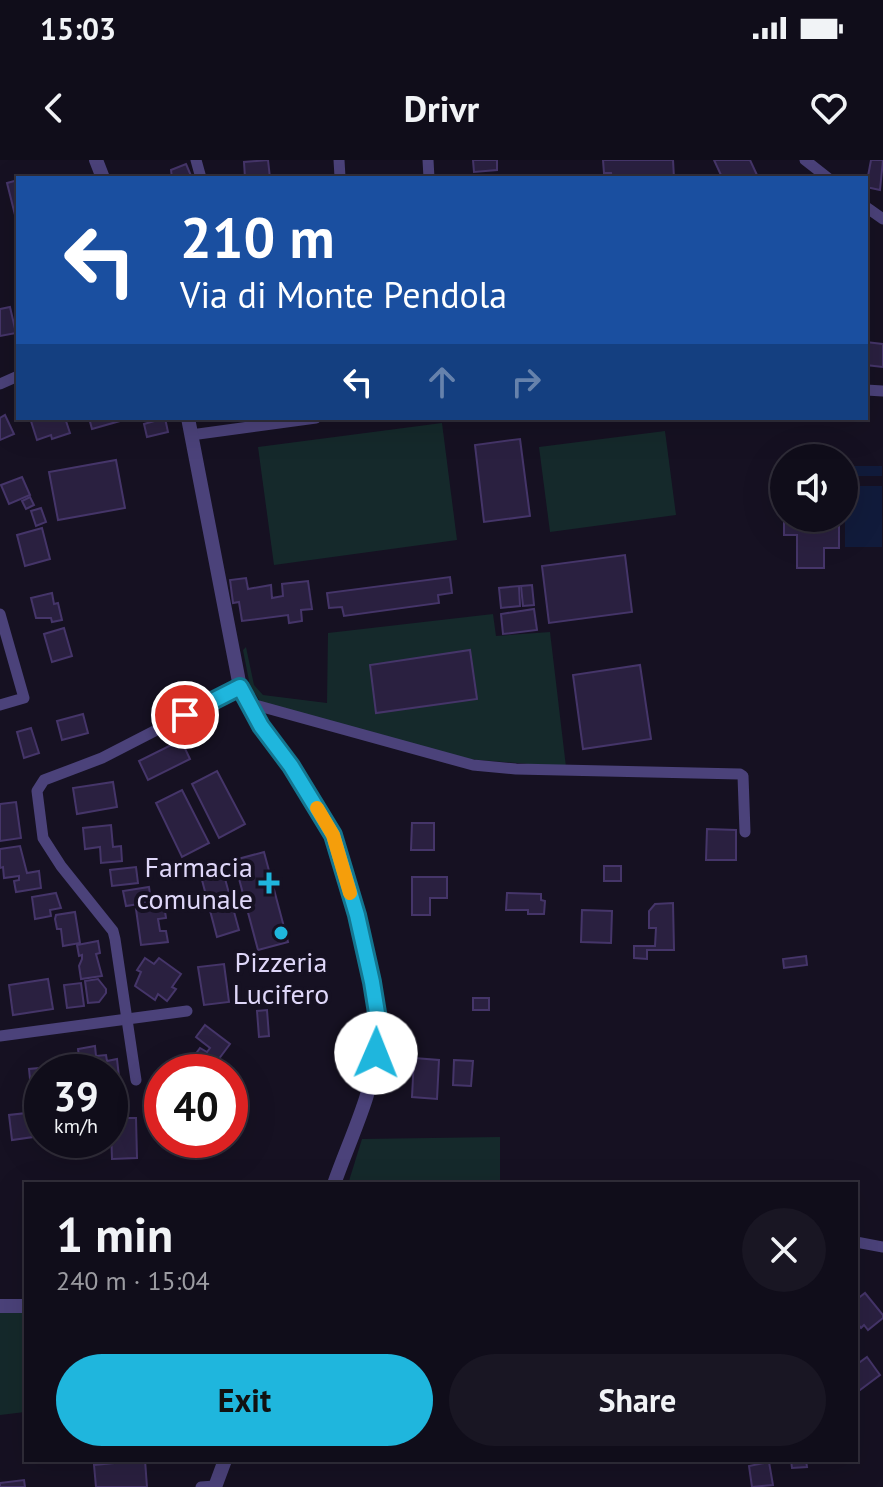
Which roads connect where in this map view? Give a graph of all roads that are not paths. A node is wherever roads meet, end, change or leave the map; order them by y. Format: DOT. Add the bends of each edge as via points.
graph roads {
  1 [pos="805,160"];
  2 [pos="825,176"];
  3 [pos="188,420"];
  4 [pos="301,420"];
  5 [pos="191,435"];
  6 [pos="0,614"];
  7 [pos="240,687"];
  8 [pos="248,703"];
  9 [pos="0,705"];
  10 [pos="745,832"];
  11 [pos="187,1011"];
  12 [pos="129,1019"];
  13 [pos="0,1036"];
  14 [pos="136,1080"];
  15 [pos="335,1182"];
  16 [pos="858,1242"];
  17 [pos="883,1247"];
  18 [pos="0,1306"];
  19 [pos="24,1306"];
  20 [pos="224,1462"];
  21 [pos="211,1487"];
  1 -- 2 [label="street"];
  3 -- 5 [label="street"];
  4 -- 5 [label="street"];
  5 -- 7 [label="street"];
  6 -- 9 [label="street" via="24,698"];
  7 -- 8 [label="street"];
  7 -- 12 [label="street" via="39,785 43,838 113,931"];
  8 -- 10 [label="street" via="473,765 740,774"];
  8 -- 15 [label="street" via="333,835 372,982 376,1053"];
  11 -- 12 [label="street"];
  12 -- 13 [label="street"];
  12 -- 14 [label="street"];
  16 -- 17 [label="street"];
  18 -- 19 [label="street"];
  20 -- 21 [label="street"];
}
